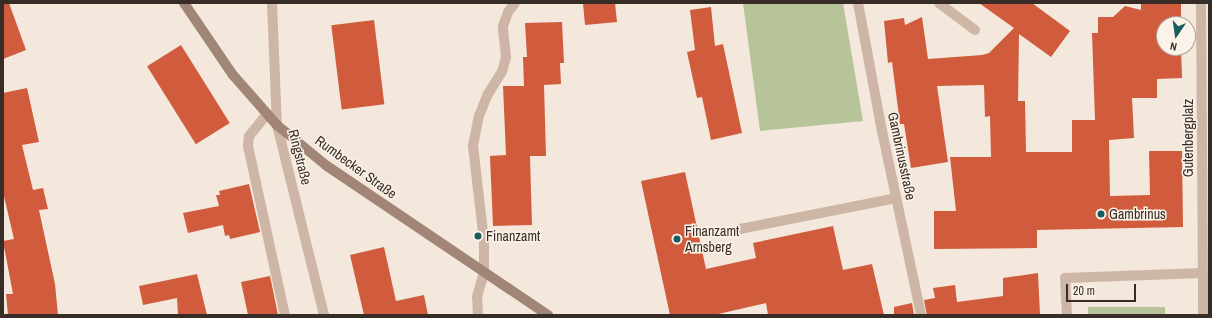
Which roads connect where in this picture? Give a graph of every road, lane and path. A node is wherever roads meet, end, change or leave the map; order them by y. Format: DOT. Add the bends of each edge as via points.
graph roads {
  1 [pos="184,3"];
  2 [pos="272,3"];
  3 [pos="515,3"];
  4 [pos="858,3"];
  5 [pos="939,3"];
  6 [pos="1201,3"];
  7 [pos="976,30"];
  8 [pos="267,114"];
  9 [pos="277,125"];
  10 [pos="896,198"];
  11 [pos="740,229"];
  12 [pos="484,273"];
  13 [pos="1203,273"];
  14 [pos="285,315"];
  15 [pos="324,315"];
  16 [pos="478,315"];
  17 [pos="548,315"];
  18 [pos="921,315"];
  19 [pos="1067,315"];
  20 [pos="1204,315"];
  1 -- 8 [label="street, Rumbecker Straße" via="232,75"];
  2 -- 9 [label="street, Ringstraße"];
  3 -- 12 [label="street" via="508,12 504,26 506,57 502,72 479,116 473,146 484,241"];
  4 -- 10 [label="street, Gambrinusstraße"];
  5 -- 7 [label="street"];
  6 -- 13 [label="street, Gutenbergplatz"];
  8 -- 9 [label="street, Rumbecker Straße"];
  8 -- 14 [label="street" via="249,136 248,146"];
  9 -- 12 [label="street, Rumbecker Straße" via="327,166"];
  9 -- 15 [label="street, Ringstraße"];
  10 -- 11 [label="street"];
  10 -- 18 [label="street, Gambrinusstraße"];
  12 -- 16 [label="street" via="477,297"];
  12 -- 17 [label="street, Rumbecker Straße"];
  13 -- 19 [label="street" via="1065,278"];
  13 -- 20 [label="street, Gutenbergplatz"];
}
